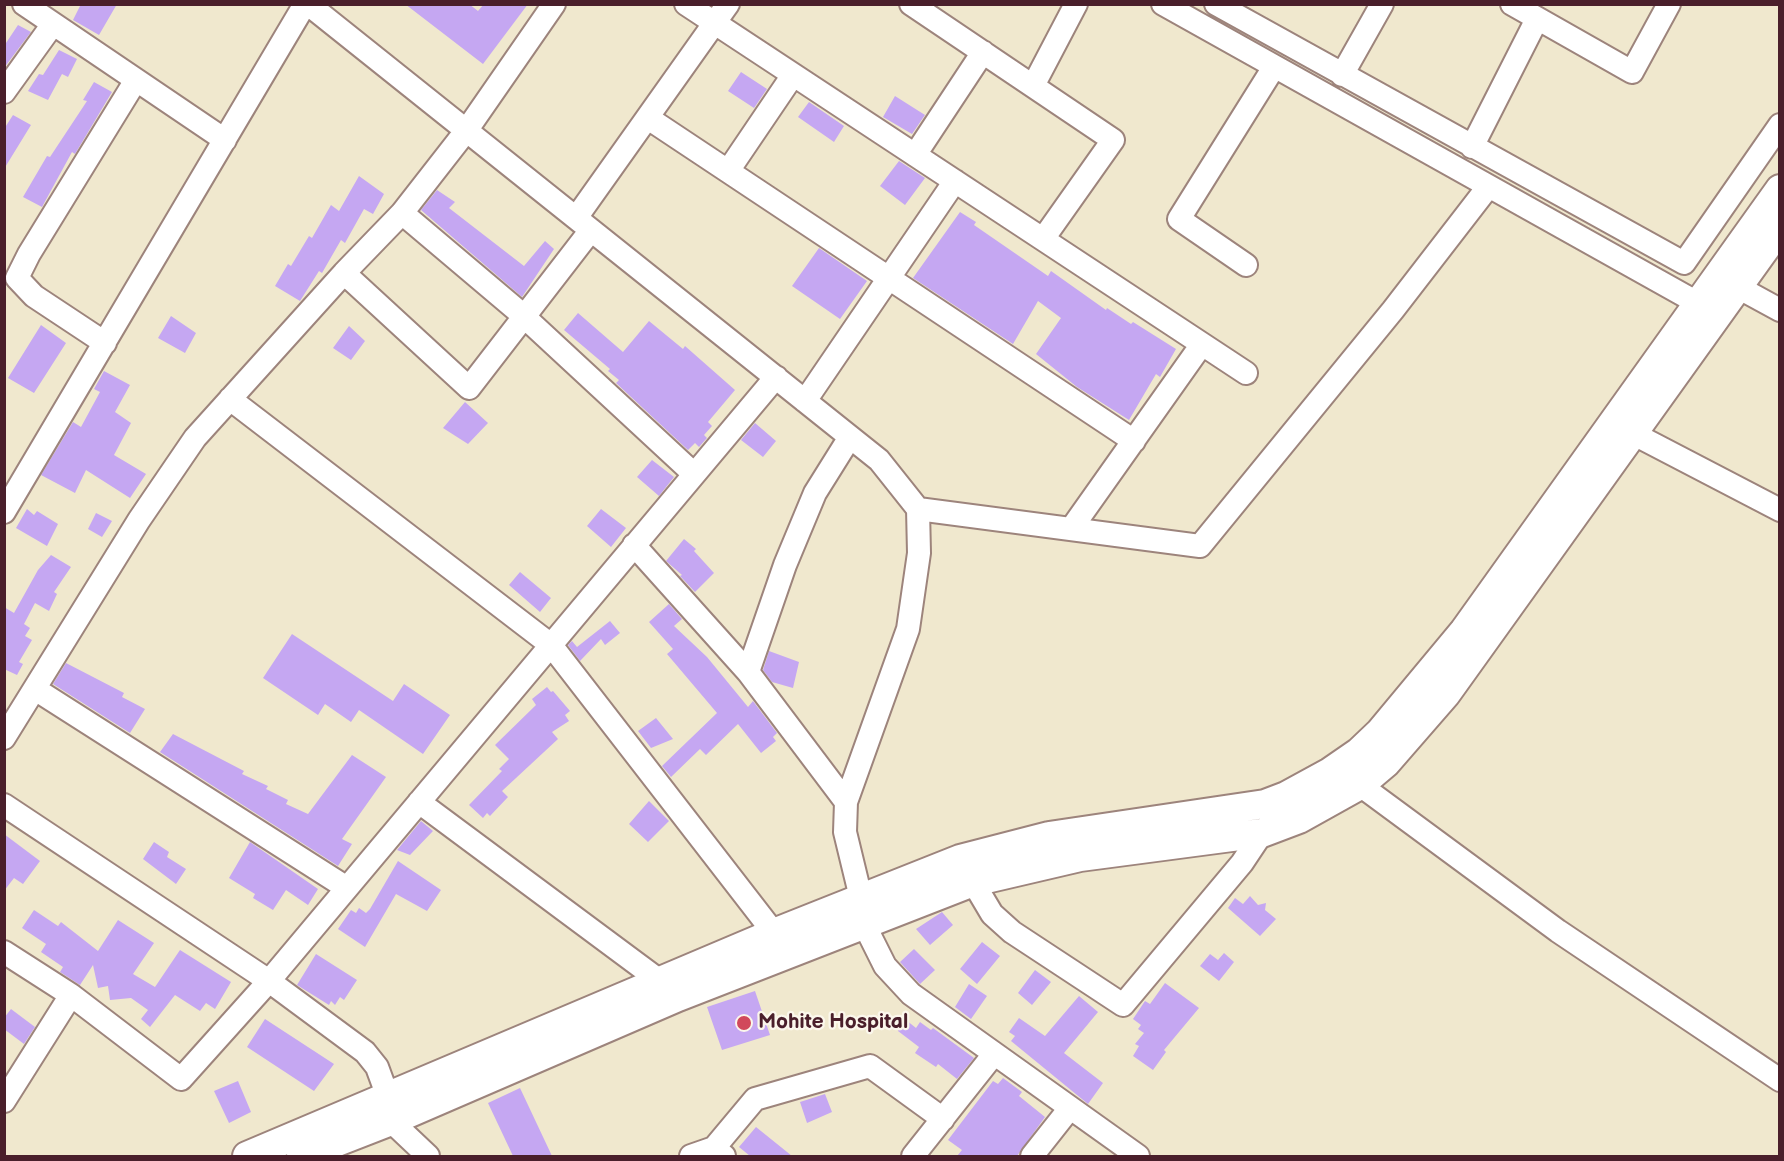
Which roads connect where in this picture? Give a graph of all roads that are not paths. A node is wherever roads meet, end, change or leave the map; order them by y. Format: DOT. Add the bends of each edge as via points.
graph roads {
  1 [pos="24,4"];
  2 [pos="306,4"];
  3 [pos="554,4"];
  4 [pos="686,4"];
  5 [pos="728,4"];
  6 [pos="911,4"];
  7 [pos="1076,4"];
  8 [pos="1163,4"];
  9 [pos="1216,4"];
  10 [pos="1382,4"];
  11 [pos="1512,4"];
  12 [pos="1669,4"];
  13 [pos="1244,12"];
  14 [pos="1537,19"];
  15 [pos="715,23"];
  16 [pos="53,24"];
  17 [pos="983,52"];
  18 [pos="1274,67"];
  19 [pos="793,75"];
  20 [pos="1342,75"];
  21 [pos="136,80"];
  22 [pos="1033,86"];
  23 [pos="4,92"];
  24 [pos="648,118"];
  25 [pos="1779,125"];
  26 [pos="466,131"];
  27 [pos="225,140"];
  28 [pos="1472,147"];
  29 [pos="915,155"];
  30 [pos="728,171"];
  31 [pos="955,182"];
  32 [pos="1488,187"];
  33 [pos="1779,189"];
  34 [pos="402,213"];
  35 [pos="584,224"];
  36 [pos="1779,228"];
  37 [pos="1043,239"];
  38 [pos="1246,265"];
  39 [pos="344,273"];
  40 [pos="889,278"];
  41 [pos="1726,281"];
  42 [pos="1707,308"];
  43 [pos="1779,310"];
  44 [pos="524,317"];
  45 [pos="105,343"];
  46 [pos="1202,344"];
  47 [pos="1246,373"];
  48 [pos="776,377"];
  49 [pos="230,399"];
  50 [pos="805,401"];
  51 [pos="1632,433"];
  52 [pos="850,437"];
  53 [pos="1134,441"];
  54 [pos="694,474"];
  55 [pos="918,509"];
  56 [pos="1779,510"];
  57 [pos="4,512"];
  58 [pos="1071,529"];
  59 [pos="634,545"];
  60 [pos="551,645"];
  61 [pos="748,672"];
  62 [pos="35,689"];
  63 [pos="4,738"];
  64 [pos="1351,775"];
  65 [pos="846,801"];
  66 [pos="419,802"];
  67 [pos="4,805"];
  68 [pos="1262,833"];
  69 [pos="973,882"];
  70 [pos="347,888"];
  71 [pos="862,910"];
  72 [pos="774,933"];
  73 [pos="4,952"];
  74 [pos="269,981"];
  75 [pos="660,981"];
  76 [pos="71,995"];
  77 [pos="994,1054"];
  78 [pos="1779,1080"];
  79 [pos="4,1101"];
  80 [pos="1070,1108"];
  81 [pos="389,1109"];
  82 [pos="943,1119"];
  83 [pos="719,1152"];
  84 [pos="247,1156"];
  85 [pos="301,1156"];
  86 [pos="428,1156"];
  87 [pos="690,1156"];
  88 [pos="913,1156"];
  89 [pos="1032,1156"];
  90 [pos="1138,1156"];
  1 -- 16 [label="street"];
  2 -- 26 [label="street"];
  2 -- 27 [label="street"];
  3 -- 26 [label="street"];
  4 -- 15 [label="street"];
  5 -- 15 [label="street"];
  6 -- 17 [label="street"];
  7 -- 22 [label="street"];
  8 -- 18 [label="street"];
  9 -- 13 [label="street"];
  10 -- 20 [label="street"];
  11 -- 14 [label="street"];
  12 -- 14 [label="street" via="1632,72"];
  13 -- 20 [label="street"];
  14 -- 28 [label="street"];
  15 -- 19 [label="street"];
  15 -- 24 [label="street"];
  16 -- 21 [label="street"];
  16 -- 23 [label="street"];
  17 -- 22 [label="street"];
  17 -- 29 [label="street"];
  18 -- 32 [label="street"];
  18 -- 38 [label="street" via="1179,219"];
  19 -- 29 [label="street"];
  19 -- 30 [label="street"];
  20 -- 28 [label="street"];
  21 -- 27 [label="street"];
  21 -- 45 [label="street" via="17,278 34,296"];
  22 -- 37 [label="street" via="1113,140"];
  24 -- 30 [label="street"];
  24 -- 35 [label="street"];
  25 -- 28 [label="street" via="1684,263"];
  26 -- 34 [label="street"];
  26 -- 35 [label="street"];
  27 -- 45 [label="street"];
  29 -- 31 [label="street"];
  30 -- 40 [label="street"];
  31 -- 37 [label="street"];
  31 -- 40 [label="street"];
  32 -- 42 [label="street"];
  32 -- 58 [label="street" via="1200,546"];
  33 -- 41 [label="main road"];
  34 -- 39 [label="street"];
  34 -- 44 [label="street"];
  35 -- 44 [label="street"];
  35 -- 48 [label="street"];
  36 -- 41 [label="main road"];
  37 -- 46 [label="street"];
  39 -- 44 [label="street" via="469,388"];
  39 -- 49 [label="street"];
  40 -- 50 [label="street"];
  40 -- 53 [label="street"];
  41 -- 42 [label="main road"];
  41 -- 43 [label="street"];
  42 -- 51 [label="main road"];
  42 -- 64 [label="main road" via="1464,631 1359,752"];
  44 -- 54 [label="street"];
  45 -- 57 [label="street"];
  46 -- 47 [label="street"];
  46 -- 53 [label="street"];
  48 -- 50 [label="street"];
  48 -- 54 [label="street"];
  49 -- 60 [label="street"];
  49 -- 62 [label="street" via="195,438 151,502"];
  50 -- 52 [label="street"];
  51 -- 56 [label="street"];
  51 -- 64 [label="main road" via="1446,694 1386,763"];
  52 -- 55 [label="street" via="879,460"];
  52 -- 61 [label="street" via="815,493 784,565"];
  53 -- 58 [label="street"];
  54 -- 59 [label="street"];
  55 -- 58 [label="street"];
  55 -- 65 [label="street" via="919,553 908,629"];
  59 -- 60 [label="street"];
  59 -- 61 [label="street"];
  60 -- 66 [label="street"];
  60 -- 72 [label="street"];
  61 -- 65 [label="street"];
  62 -- 63 [label="street"];
  62 -- 70 [label="street"];
  64 -- 68 [label="main road" via="1299,819"];
  64 -- 71 [label="main road" via="1265,804 1061,834 988,850"];
  64 -- 78 [label="street" via="1558,931"];
  65 -- 71 [label="street" via="845,832"];
  66 -- 70 [label="street"];
  66 -- 75 [label="street"];
  67 -- 74 [label="street"];
  68 -- 69 [label="main road" via="1080,858"];
  68 -- 69 [label="street" via="1124,1005 1012,932 992,914"];
  69 -- 71 [label="main road"];
  70 -- 74 [label="street"];
  71 -- 72 [label="main road"];
  71 -- 77 [label="street" via="885,966 897,982"];
  71 -- 81 [label="main road" via="678,997"];
  72 -- 75 [label="main road"];
  73 -- 76 [label="street"];
  74 -- 76 [label="street" via="181,1079"];
  74 -- 81 [label="street" via="365,1052 377,1067"];
  75 -- 81 [label="main road"];
  76 -- 79 [label="street"];
  77 -- 80 [label="street"];
  77 -- 82 [label="street"];
  80 -- 89 [label="street"];
  80 -- 90 [label="street"];
  81 -- 84 [label="main road"];
  81 -- 85 [label="main road"];
  81 -- 86 [label="street"];
  82 -- 83 [label="street" via="870,1066 755,1099"];
  82 -- 88 [label="street"];
  83 -- 87 [label="street"];
}
